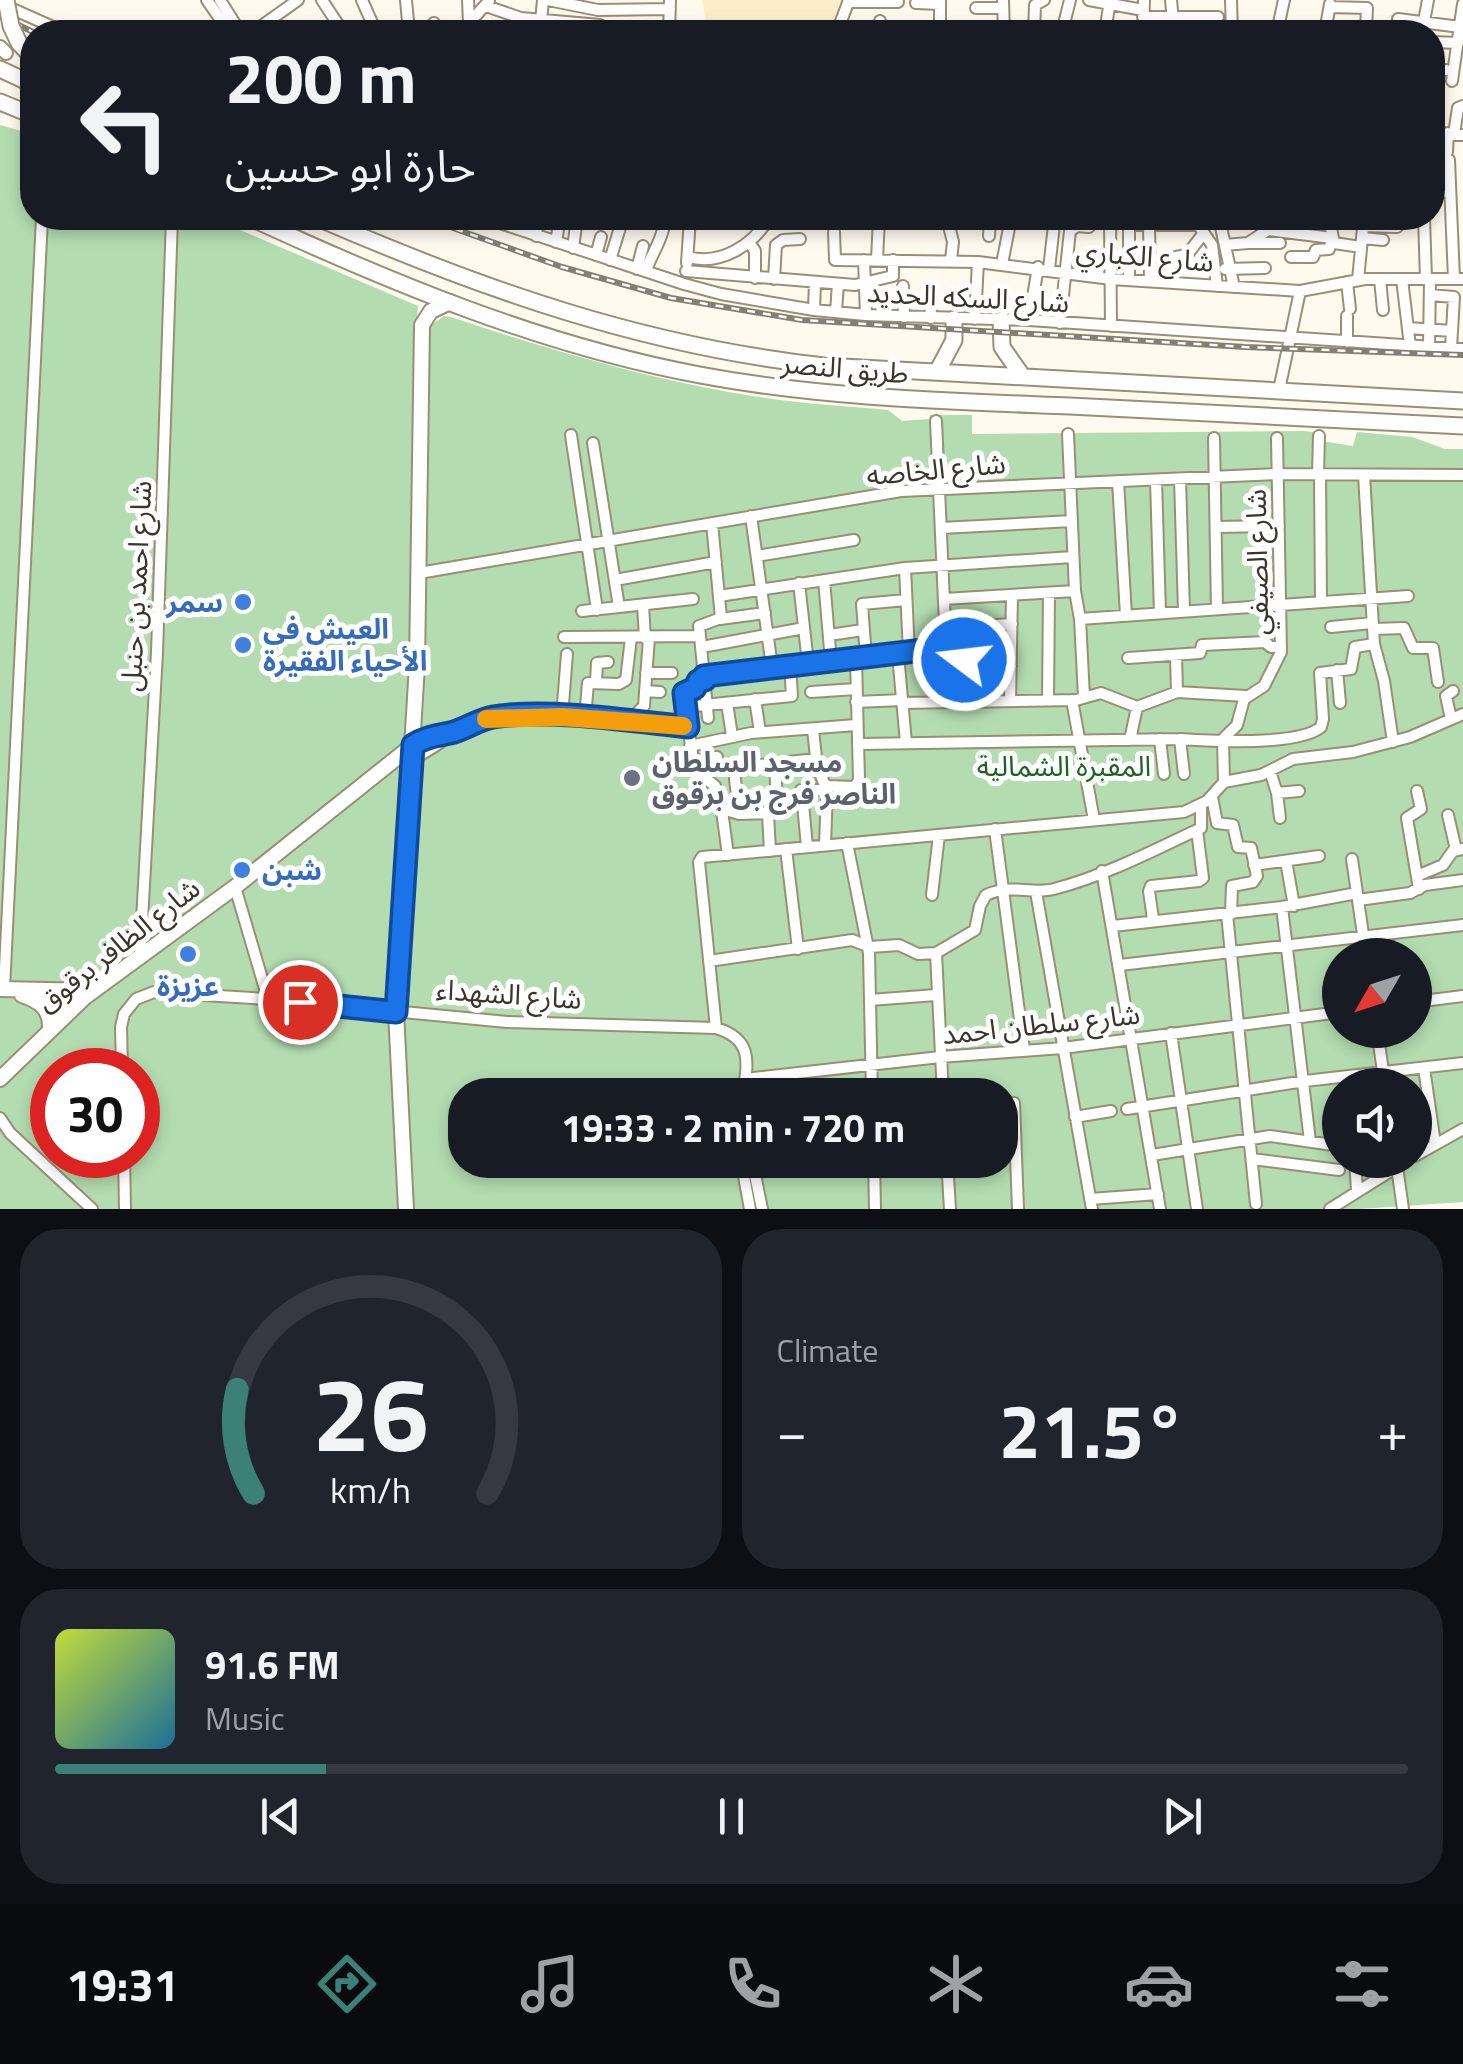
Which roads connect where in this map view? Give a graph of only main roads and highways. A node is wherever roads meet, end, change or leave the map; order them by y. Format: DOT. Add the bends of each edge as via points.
graph roads {
  1 [pos="3,1"];
  2 [pos="20,42"];
  3 [pos="276,230"];
  4 [pos="336,230"];
  5 [pos="349,230"];
  6 [pos="338,258"];
  7 [pos="486,284"];
  8 [pos="450,302"];
  9 [pos="484,314"];
  10 [pos="954,318"];
  11 [pos="1001,320"];
  12 [pos="937,372"];
  13 [pos="1023,378"];
  14 [pos="1096,381"];
  15 [pos="1139,383"];
  16 [pos="1463,400"];
  17 [pos="1105,408"];
  18 [pos="1150,410"];
  19 [pos="1463,426"];
  20 [pos="413,751"];
  21 [pos="2,989"];
  22 [pos="93,991"];
  23 [pos="50,1029"];
  24 [pos="0,1079"];
  25 [pos="406,1209"];
  1 -- 2 [label="highway, bridge"];
  3 -- 6 [label="highway, طريق النصر"];
  4 -- 6 [label="highway" via="352,244"];
  5 -- 7 [label="highway, طريق النصر"];
  6 -- 8 [label="highway, طريق النصر"];
  7 -- 9 [label="highway" via="475,298"];
  7 -- 12 [label="highway, طريق النصر" via="583,319 710,350"];
  8 -- 9 [label="highway, طريق النصر"];
  8 -- 20 [label="main road" via="430,311 422,326"];
  9 -- 17 [label="highway, طريق النصر" via="642,362 779,388"];
  10 -- 12 [label="highway" via="954,340"];
  11 -- 13 [label="highway" via="1001,343"];
  12 -- 13 [label="highway, طريق النصر"];
  13 -- 14 [label="highway, طريق النصر"];
  14 -- 15 [label="highway, طريق النصر"];
  14 -- 17 [label="highway" via="1110,391"];
  15 -- 16 [label="highway, طريق النصر"];
  15 -- 18 [label="highway" via="1136,400"];
  17 -- 18 [label="highway, طريق النصر"];
  18 -- 19 [label="highway, طريق النصر"];
  20 -- 22 [label="main road, شارع الظافر برقوق"];
  20 -- 25 [label="main road" via="396,1012"];
  21 -- 22 [label="main road"];
  21 -- 23 [label="main road" via="41,1003"];
  22 -- 23 [label="main road, شارع الظافر برقوق"];
  23 -- 24 [label="main road, شارع الظافر برقوق"];
}
